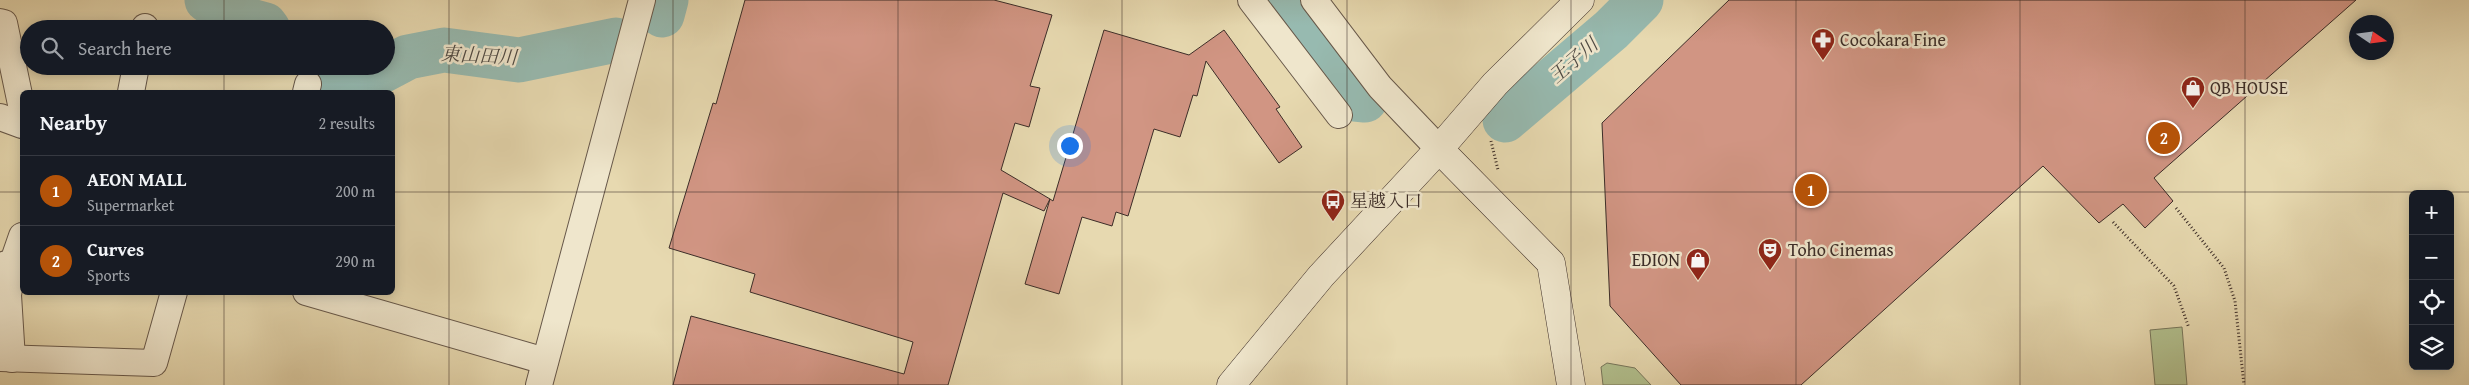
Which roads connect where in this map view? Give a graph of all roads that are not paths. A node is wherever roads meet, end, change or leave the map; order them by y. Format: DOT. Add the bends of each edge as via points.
graph roads {
  1 [pos="642,0"];
  2 [pos="1251,0"];
  3 [pos="1314,0"];
  4 [pos="1580,0"];
  5 [pos="0,22"];
  6 [pos="134,75"];
  7 [pos="131,90"];
  8 [pos="20,99"];
  9 [pos="1339,115"];
  10 [pos="0,117"];
  11 [pos="20,124"];
  12 [pos="1439,149"];
  13 [pos="20,240"];
  14 [pos="7,264"];
  15 [pos="173,295"];
  16 [pos="315,295"];
  17 [pos="6,358"];
  18 [pos="542,373"];
  19 [pos="1231,385"];
  20 [pos="1570,385"];
  1 -- 18 [label="street"];
  2 -- 9 [label="street"];
  3 -- 12 [label="street" via="1380,87"];
  4 -- 12 [label="street" via="1495,84"];
  5 -- 8 [label="street" via="4,23"];
  6 -- 7 [label="street"];
  10 -- 11 [label="street"];
  12 -- 19 [label="street" via="1321,276"];
  12 -- 20 [label="street" via="1551,263"];
  13 -- 14 [label="street"];
  14 -- 17 [label="street"];
  15 -- 17 [label="street" via="154,363"];
  16 -- 18 [label="street"];
}
